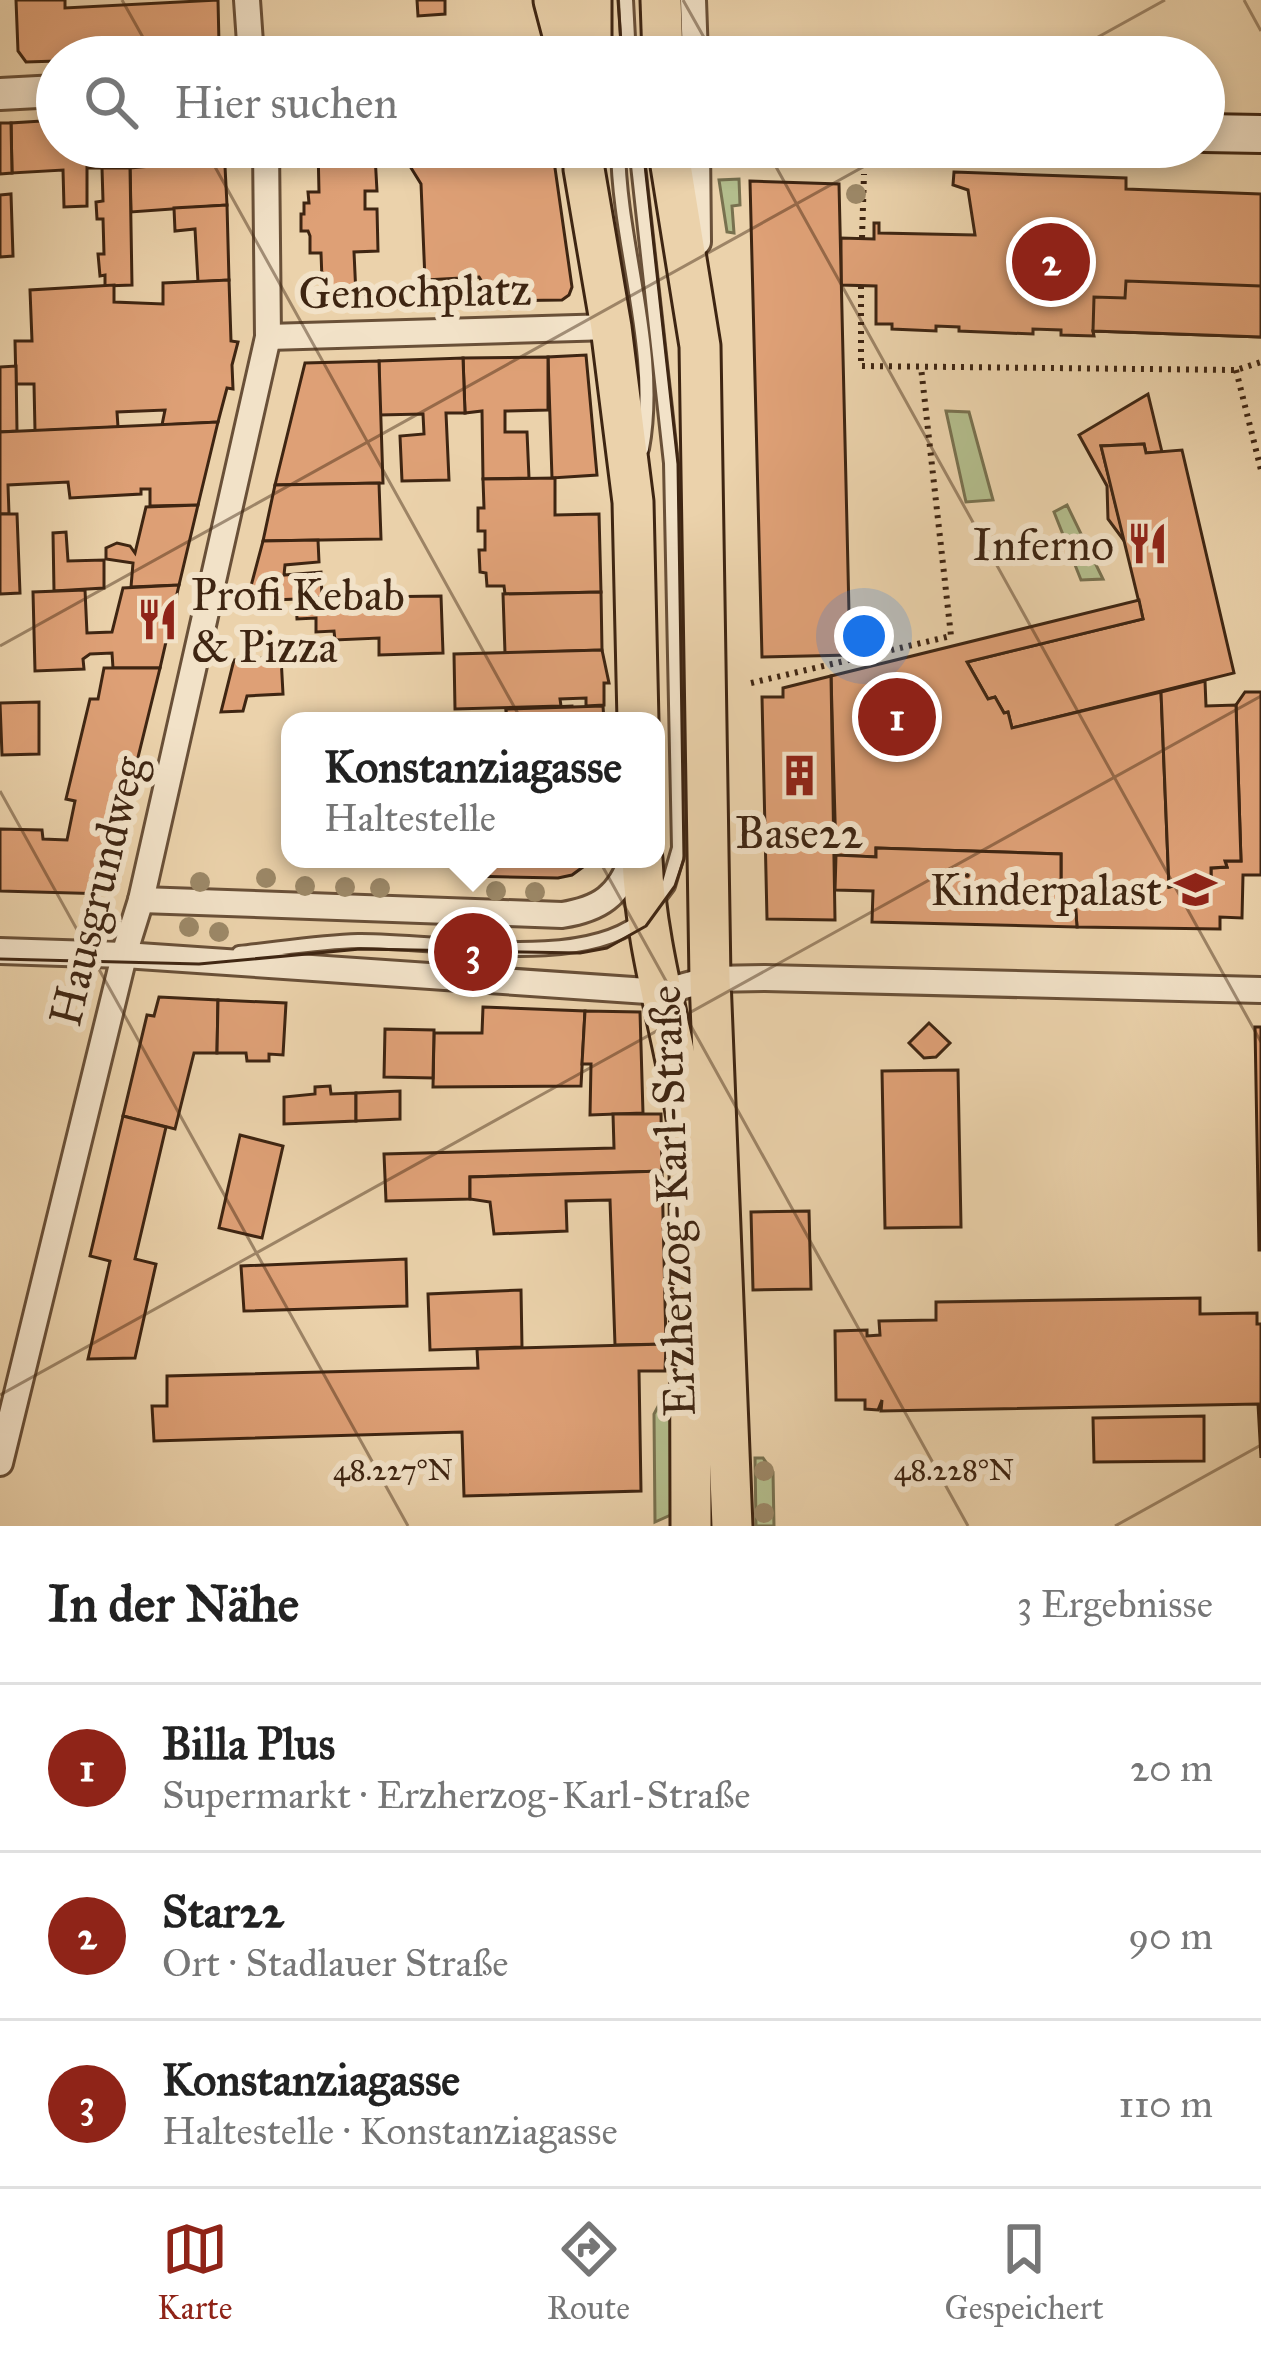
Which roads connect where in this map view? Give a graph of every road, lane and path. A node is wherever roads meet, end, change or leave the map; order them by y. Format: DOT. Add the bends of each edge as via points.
graph roads {
  1 [pos="248,0"];
  2 [pos="557,0"];
  3 [pos="591,0"];
  4 [pos="626,0"];
  5 [pos="661,0"];
  6 [pos="694,0"];
  7 [pos="250,36"];
  8 [pos="566,36"];
  9 [pos="591,36"];
  10 [pos="628,36"];
  11 [pos="662,36"];
  12 [pos="695,36"];
  13 [pos="36,92"];
  14 [pos="0,94"];
  15 [pos="1225,133"];
  16 [pos="1261,134"];
  17 [pos="266,168"];
  18 [pos="584,168"];
  19 [pos="620,168"];
  20 [pos="638,168"];
  21 [pos="671,168"];
  22 [pos="697,168"];
  23 [pos="864,174"];
  24 [pos="862,238"];
  25 [pos="861,286"];
  26 [pos="610,327"];
  27 [pos="268,337"];
  28 [pos="700,346"];
  29 [pos="1261,362"];
  30 [pos="921,367"];
  31 [pos="1236,370"];
  32 [pos="1261,470"];
  33 [pos="633,502"];
  34 [pos="752,683"];
  35 [pos="638,712"];
  36 [pos="680,795"];
  37 [pos="627,868"];
  38 [pos="643,868"];
  39 [pos="709,872"];
  40 [pos="141,900"];
  41 [pos="646,914"];
  42 [pos="0,952"];
  43 [pos="124,955"];
  44 [pos="154,958"];
  45 [pos="710,979"];
  46 [pos="1261,990"];
  47 [pos="662,992"];
  48 [pos="0,1463"];
  49 [pos="691,1526"];
  50 [pos="732,1526"];
  1 -- 7 [label="street"];
  2 -- 8 [label="highway"];
  3 -- 9 [label="main road"];
  4 -- 10 [label="lane"];
  5 -- 11 [label="main road"];
  6 -- 12 [label="street"];
  13 -- 14 [label="street"];
  15 -- 16 [label="main road"];
  17 -- 27 [label="street, Genochplatz"];
  18 -- 26 [label="main road"];
  19 -- 33 [label="lane" via="648,417"];
  20 -- 36 [label="lane, Erzherzog-Karl-Straße" via="671,463"];
  21 -- 28 [label="main road, Erzherzog-Karl-Straße"];
  22 -- 28 [label="street, Erzherzog-Karl-Straße"];
  23 -- 24 [label="path"];
  25 -- 30 [label="path" via="861,366"];
  26 -- 27 [label="street, Genochplatz"];
  26 -- 33 [label="main road"];
  27 -- 40 [label="street, Hausgrundweg"];
  28 -- 39 [label="main road, Erzherzog-Karl-Straße"];
  29 -- 31 [label="path"];
  30 -- 31 [label="path"];
  30 -- 34 [label="path" via="951,636"];
  31 -- 32 [label="path"];
  33 -- 35 [label="main road"];
  36 -- 39 [label="lane, Erzherzog-Karl-Straße"];
  36 -- 41 [label="lane, Erzherzog-Karl-Straße" via="676,866"];
  37 -- 40 [label="street" via="611,898 562,915"];
  38 -- 41 [label="main road, Erzherzog-Karl-Straße"];
  39 -- 45 [label="main road, Erzherzog-Karl-Straße"];
  40 -- 43 [label="street, Hausgrundweg"];
  41 -- 44 [label="lane" via="608,940 578,946 358,941"];
  41 -- 47 [label="main road, Erzherzog-Karl-Straße"];
  42 -- 43 [label="street"];
  43 -- 44 [label="street"];
  43 -- 48 [label="street, Hausgrundweg"];
  44 -- 47 [label="street"];
  45 -- 46 [label="street"];
  45 -- 47 [label="street"];
  45 -- 50 [label="main road, Erzherzog-Karl-Straße"];
  47 -- 49 [label="main road, Erzherzog-Karl-Straße" via="690,1137"];
}
